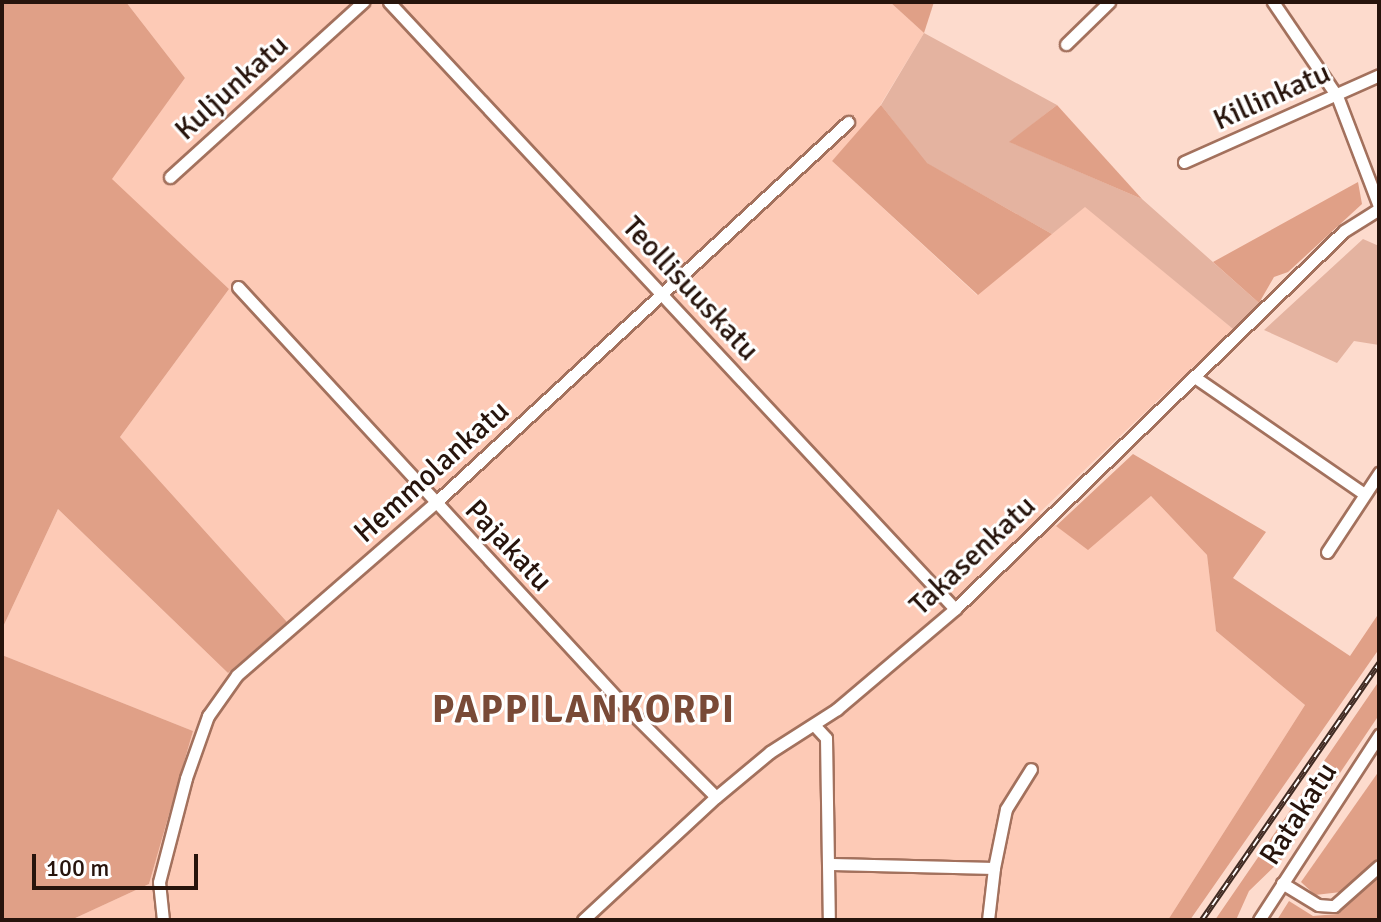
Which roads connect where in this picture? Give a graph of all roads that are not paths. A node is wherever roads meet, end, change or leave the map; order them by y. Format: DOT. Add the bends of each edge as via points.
graph roads {
  1 [pos="363,2"];
  2 [pos="389,2"];
  3 [pos="1109,2"];
  4 [pos="1273,2"];
  5 [pos="1066,44"];
  6 [pos="1379,75"];
  7 [pos="1337,96"];
  8 [pos="848,122"];
  9 [pos="1184,162"];
  10 [pos="170,177"];
  11 [pos="1376,185"];
  12 [pos="1379,208"];
  13 [pos="238,287"];
  14 [pos="665,295"];
  15 [pos="1196,378"];
  16 [pos="1379,473"];
  17 [pos="1364,494"];
  18 [pos="435,503"];
  19 [pos="1327,552"];
  20 [pos="955,609"];
  21 [pos="815,726"];
  22 [pos="1379,735"];
  23 [pos="1031,769"];
  24 [pos="716,797"];
  25 [pos="832,864"];
  26 [pos="1379,866"];
  27 [pos="994,868"];
  28 [pos="1282,883"];
  29 [pos="163,920"];
  30 [pos="583,920"];
  31 [pos="829,920"];
  32 [pos="988,920"];
  33 [pos="1259,920"];
  1 -- 10 [label="street, Kuljunkatu"];
  2 -- 14 [label="street, Teollisuuskatu"];
  3 -- 5 [label="street"];
  4 -- 7 [label="street"];
  6 -- 7 [label="street, Killinkatu"];
  7 -- 9 [label="street, Killinkatu"];
  7 -- 11 [label="street"];
  8 -- 14 [label="street, Hemmolankatu"];
  11 -- 12 [label="street"];
  12 -- 15 [label="street, Takasenkatu" via="1344,231"];
  13 -- 18 [label="street, Pajakatu"];
  14 -- 18 [label="street, Hemmolankatu"];
  14 -- 20 [label="street, Teollisuuskatu"];
  15 -- 17 [label="street"];
  15 -- 20 [label="street, Takasenkatu"];
  16 -- 17 [label="street"];
  17 -- 19 [label="street"];
  18 -- 24 [label="street, Pajakatu"];
  18 -- 29 [label="street, Hemmolankatu" via="237,675 217,701 186,778 159,882"];
  20 -- 21 [label="street, Takasenkatu"];
  21 -- 24 [label="street, Takasenkatu" via="770,752"];
  21 -- 25 [label="street" via="826,738"];
  22 -- 28 [label="street, Ratakatu"];
  23 -- 27 [label="street" via="1006,809"];
  24 -- 30 [label="street, Takasenkatu"];
  25 -- 27 [label="street"];
  25 -- 31 [label="street"];
  26 -- 28 [label="street" via="1334,906 1318,905"];
  27 -- 32 [label="street"];
  28 -- 33 [label="street, Ratakatu"];
}
